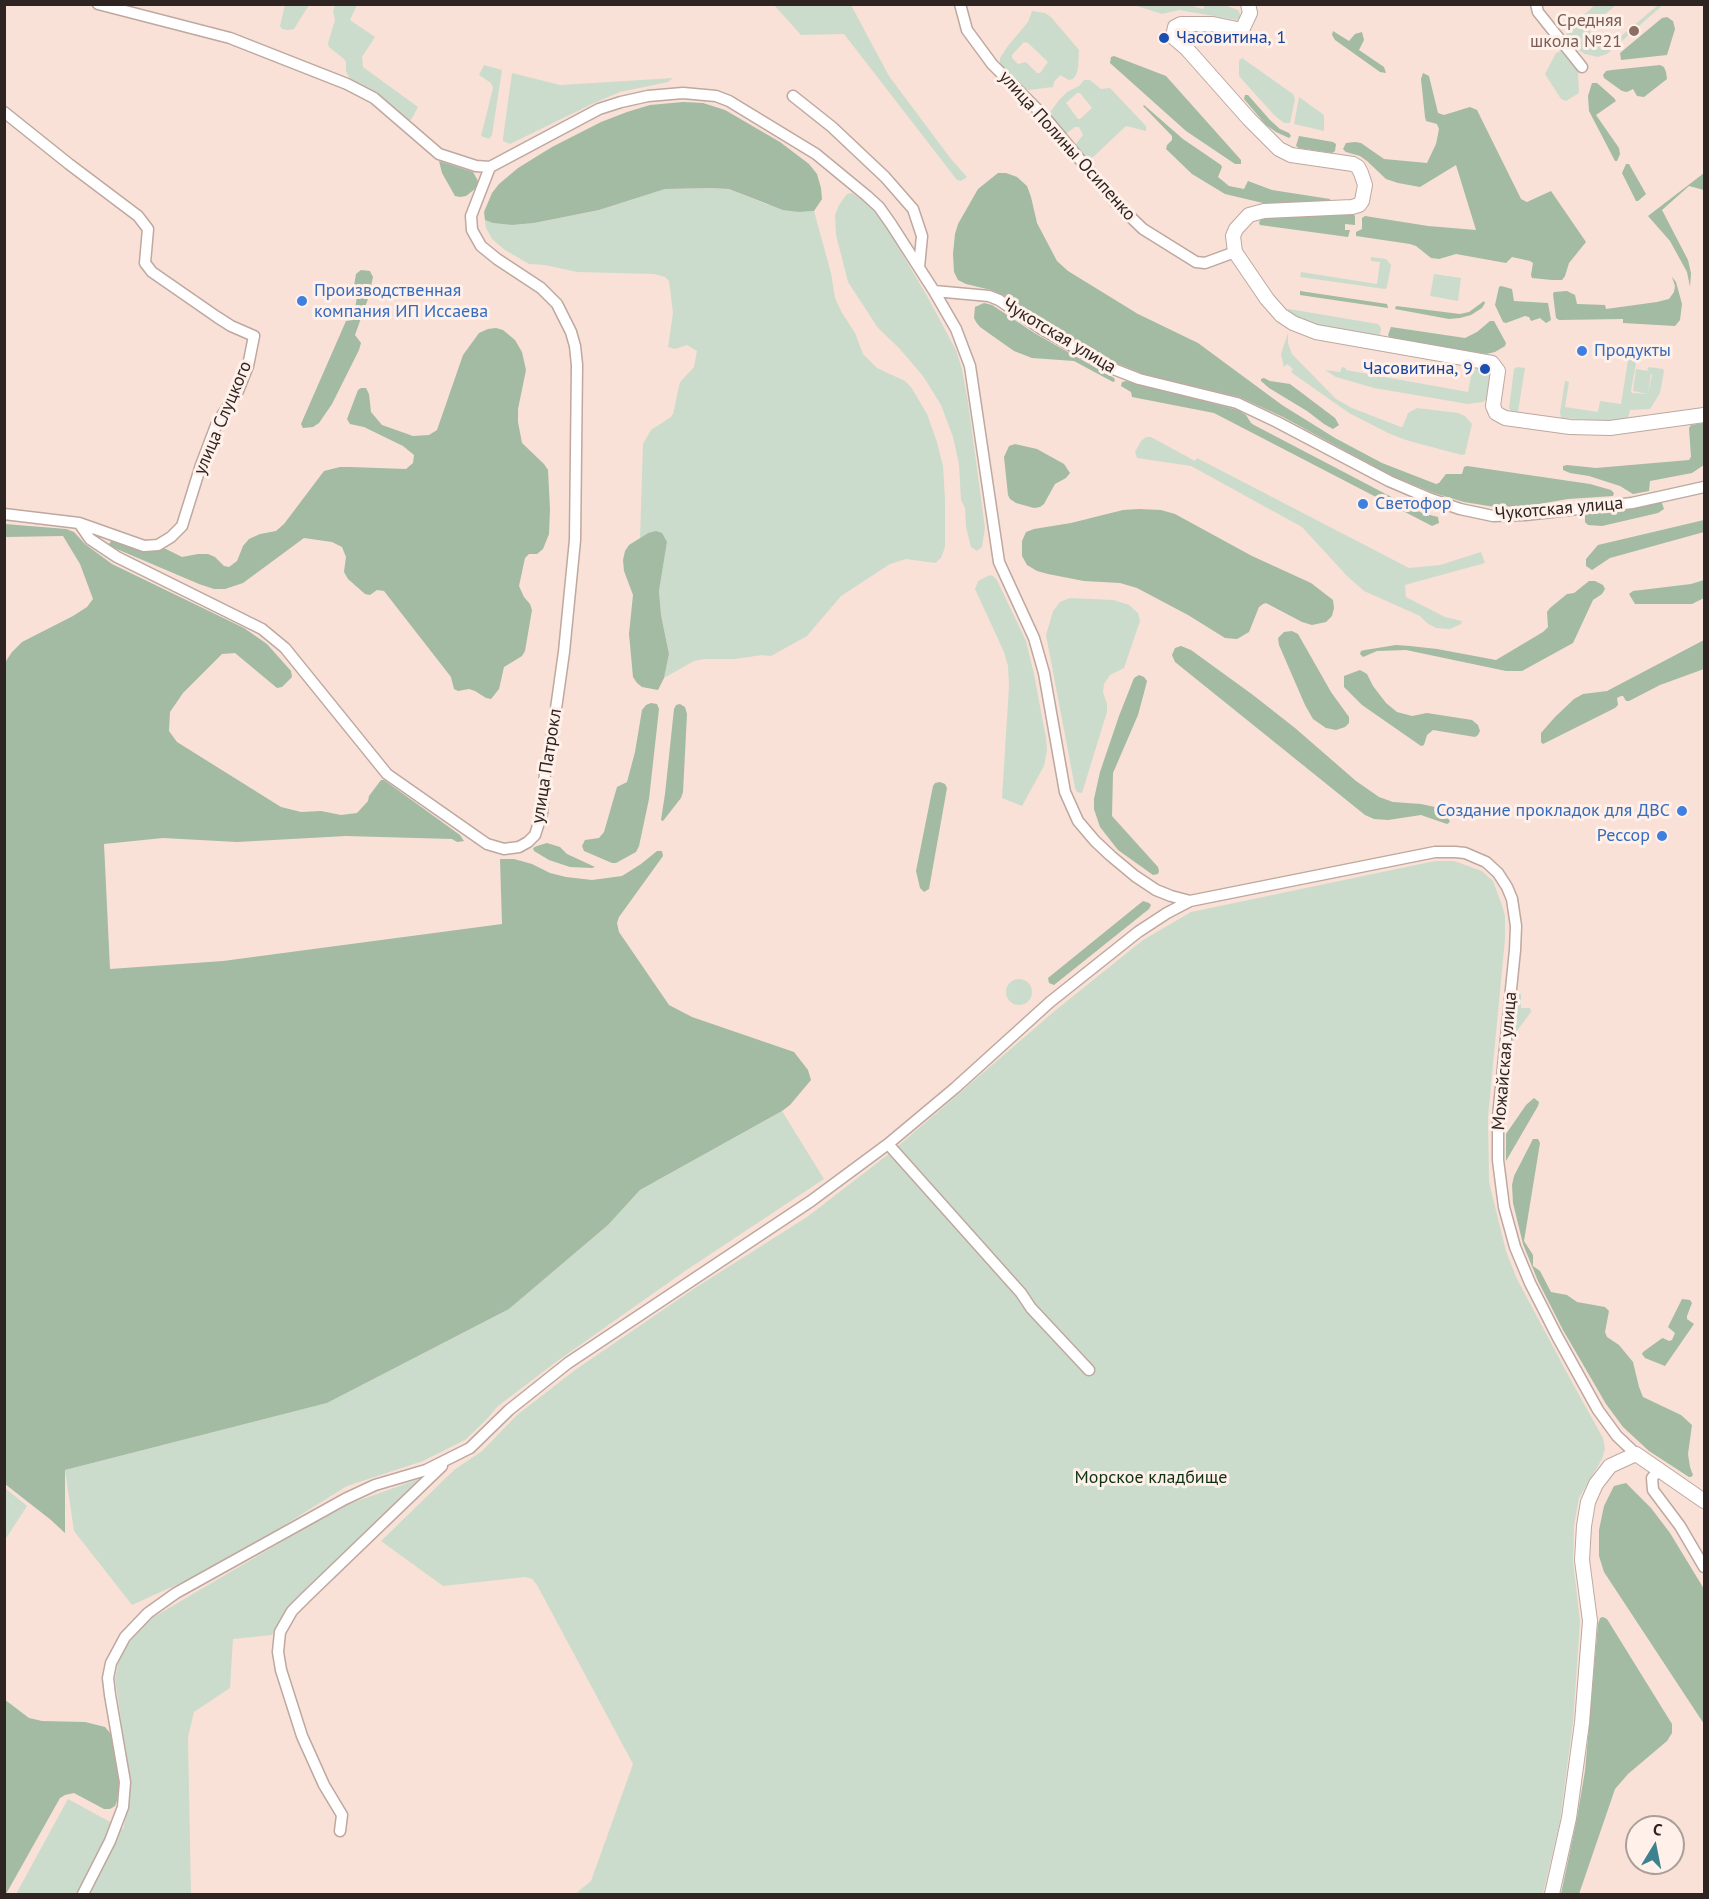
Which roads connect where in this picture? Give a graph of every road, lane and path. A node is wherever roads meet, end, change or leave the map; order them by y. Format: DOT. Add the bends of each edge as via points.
graph roads {
  1 [pos="98,4"];
  2 [pos="960,4"];
  3 [pos="1248,4"];
  4 [pos="1536,4"];
  5 [pos="1582,67"];
  6 [pos="793,96"];
  7 [pos="4,112"];
  8 [pos="490,167"];
  9 [pos="1235,252"];
  10 [pos="919,267"];
  11 [pos="934,291"];
  12 [pos="1704,415"];
  13 [pos="1704,487"];
  14 [pos="4,514"];
  15 [pos="79,523"];
  16 [pos="1190,901"];
  17 [pos="888,1144"];
  18 [pos="1089,1370"];
  19 [pos="1636,1454"];
  20 [pos="449,1460"];
  21 [pos="1659,1470"];
  22 [pos="1704,1501"];
  23 [pos="1704,1567"];
  24 [pos="340,1831"];
  25 [pos="82,1894"];
  26 [pos="1552,1894"];
  1 -- 8 [label="street" via="230,38 347,84 374,98 439,154"];
  2 -- 9 [label="street, улица Полины Осипенко" via="967,30 992,64 1043,115 1116,203 1143,229 1196,262 1205,263"];
  3 -- 9 [label="street" via="1250,13 1242,30 1213,24 1180,24 1173,37 1279,149 1292,155 1353,164 1362,173 1365,184 1359,205 1352,207 1249,215 1233,236"];
  4 -- 5 [label="street" via="1538,12"];
  6 -- 10 [label="street" via="870,162 913,209 922,236"];
  7 -- 15 [label="street, улица Слуцкого" via="138,216 148,229 145,263 152,272 231,326 254,336 248,366 238,391 217,423 182,526 165,541 144,546"];
  8 -- 10 [label="street" via="599,109 621,102 683,93 717,96 816,154 850,181 879,207"];
  8 -- 15 [label="street, улица Патрокл" via="475,201 472,230 481,246 541,288 557,304 571,332 577,366 574,540 568,621 542,813 535,835 528,842 504,849 487,844 459,826 383,770 274,638 248,621 100,547"];
  9 -- 12 [label="street" via="1281,315 1303,328 1492,363 1498,371 1493,406 1505,418 1610,428"];
  10 -- 11 [label="street"];
  11 -- 13 [label="street, Чукотская улица" via="999,300 1111,368 1139,379 1237,403 1389,481 1460,509 1493,516 1525,515 1632,503"];
  11 -- 16 [label="street" via="956,329 970,366 999,562 1034,638 1065,792 1078,821 1111,856 1156,890"];
  14 -- 15 [label="street"];
  16 -- 17 [label="street" via="1138,932 1050,1002"];
  16 -- 19 [label="street, Можайская улица" via="1435,852 1465,853 1486,862 1498,873 1512,899 1516,926 1498,1116 1504,1207 1515,1247 1557,1336 1598,1410"];
  17 -- 18 [label="street"];
  17 -- 20 [label="street" via="803,1207 568,1363 509,1410 470,1448"];
  19 -- 21 [label="street, Можайская улица"];
  19 -- 26 [label="street" via="1610,1466 1588,1502 1582,1560 1590,1621 1582,1724 1569,1818"];
  20 -- 24 [label="street" via="292,1611 280,1632 281,1670 302,1736 342,1815"];
  20 -- 25 [label="street" via="375,1485 301,1523 176,1593 148,1612 125,1637 108,1678 125,1782 123,1807"];
  21 -- 22 [label="street, Можайская улица"];
  21 -- 23 [label="street" via="1652,1478 1653,1490"];
}
